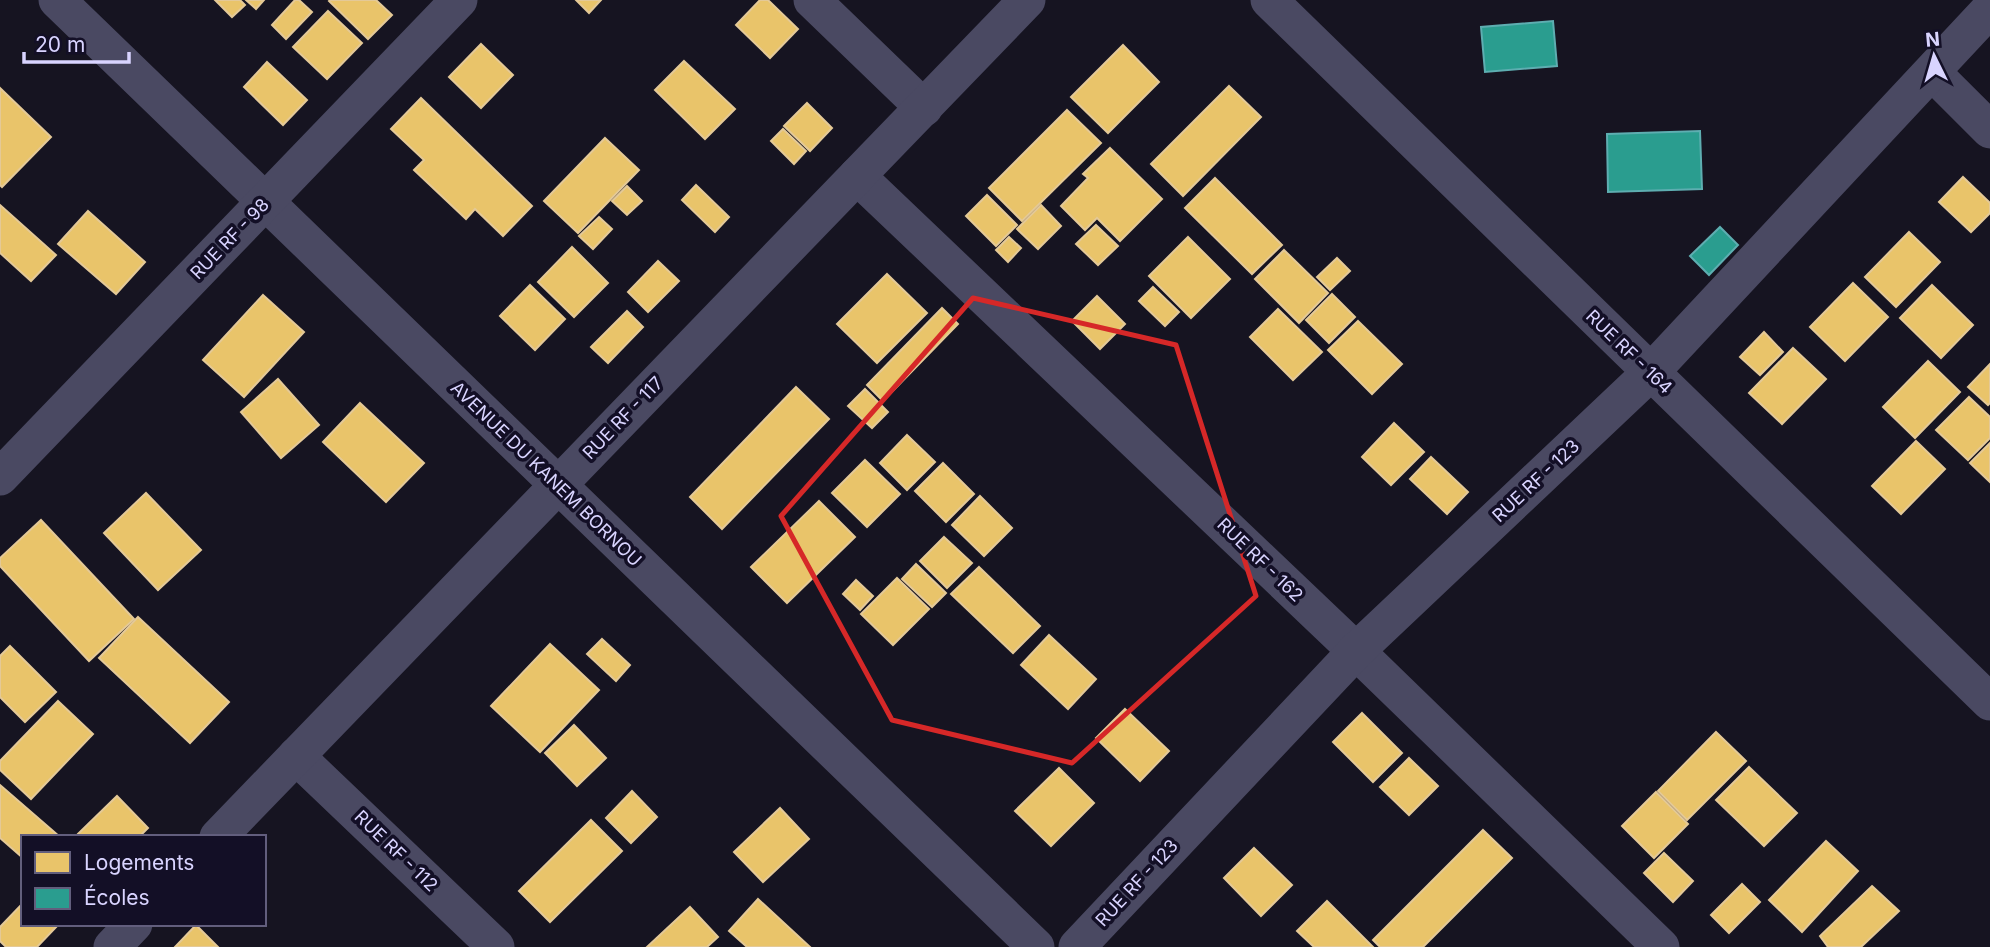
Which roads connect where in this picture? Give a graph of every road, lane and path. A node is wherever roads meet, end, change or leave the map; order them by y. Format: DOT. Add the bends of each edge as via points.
graph roads {
  1 [pos="57,0"];
  2 [pos="459,0"];
  3 [pos="812,0"];
  4 [pos="1027,0"];
  5 [pos="1269,0"];
  6 [pos="1990,9"];
  7 [pos="1932,72"];
  8 [pos="924,108"];
  9 [pos="1990,130"];
  10 [pos="857,176"];
  11 [pos="266,202"];
  12 [pos="1650,373"];
  13 [pos="0,477"];
  14 [pos="558,485"];
  15 [pos="1356,652"];
  16 [pos="1990,702"];
  17 [pos="296,756"];
  18 [pos="220,835"];
  19 [pos="132,926"];
  20 [pos="111,947"];
  21 [pos="496,947"];
  22 [pos="1036,947"];
  23 [pos="1077,947"];
  24 [pos="1661,947"];
  1 -- 11 [label="street, AVENUE DU KANEM BORNOU"];
  2 -- 11 [label="street, RUE RF - 98"];
  3 -- 8 [label="street"];
  4 -- 8 [label="street, RUE RF - 117"];
  5 -- 12 [label="street, RUE RF - 164"];
  6 -- 7 [label="street, RUE RF - 123"];
  7 -- 9 [label="street"];
  7 -- 12 [label="street, RUE RF - 123"];
  8 -- 10 [label="street, RUE RF - 117"];
  10 -- 14 [label="street, RUE RF - 117"];
  10 -- 15 [label="street, RUE RF - 162"];
  11 -- 13 [label="street, RUE RF - 98"];
  11 -- 14 [label="street, AVENUE DU KANEM BORNOU"];
  12 -- 15 [label="street, RUE RF - 123"];
  12 -- 16 [label="street, RUE RF - 164"];
  14 -- 17 [label="street, RUE RF - 117"];
  14 -- 22 [label="street, AVENUE DU KANEM BORNOU"];
  15 -- 23 [label="street, RUE RF - 123"];
  15 -- 24 [label="street, RUE RF - 162"];
  17 -- 18 [label="street, RUE RF - 117"];
  17 -- 21 [label="street, RUE RF - 112"];
  19 -- 20 [label="street"];
}
